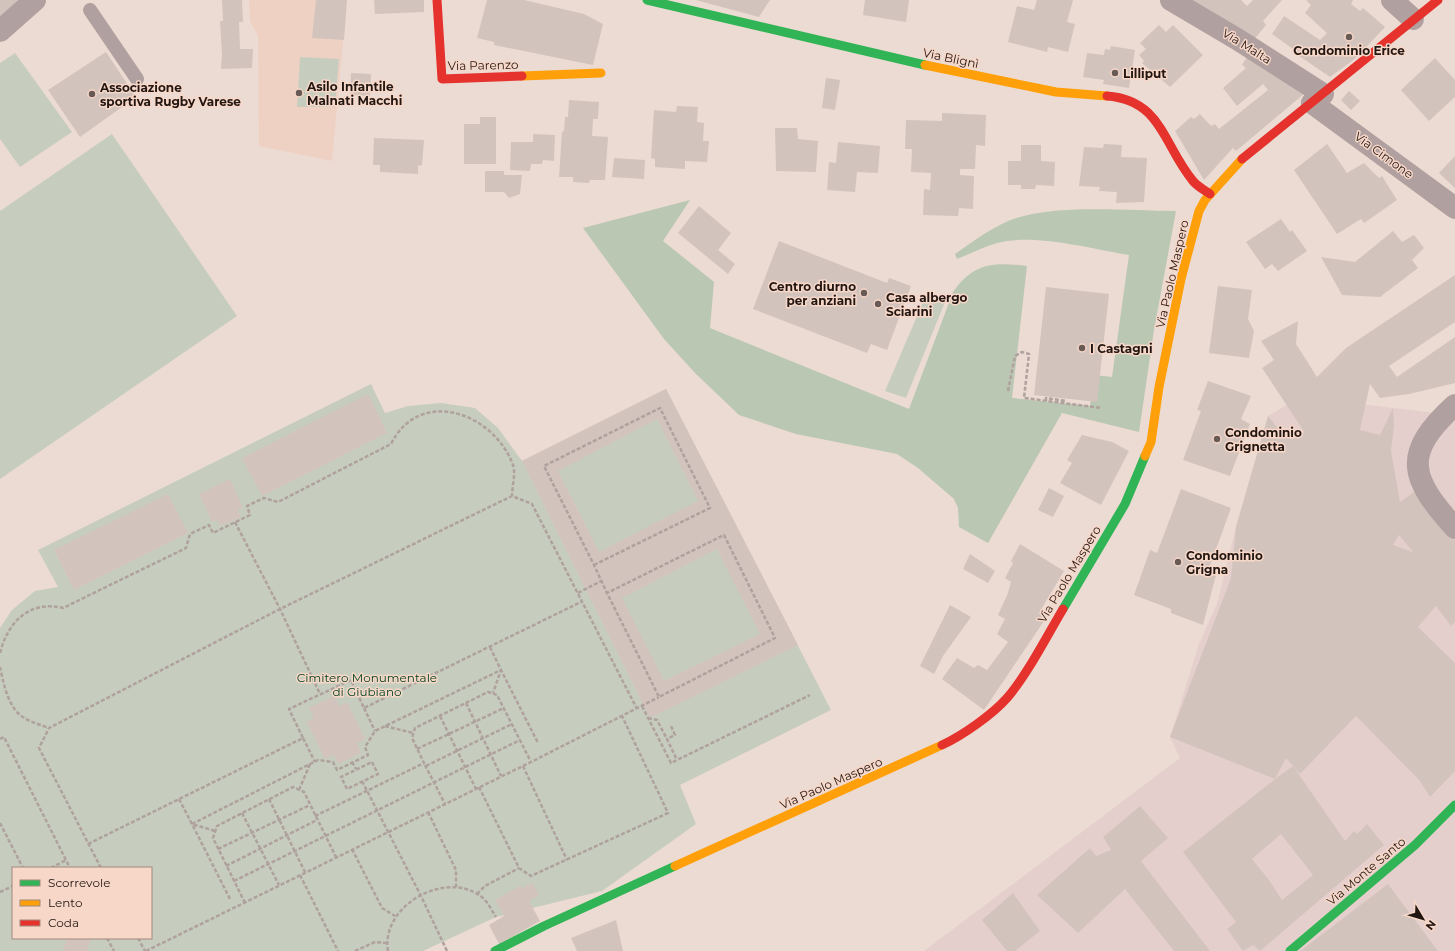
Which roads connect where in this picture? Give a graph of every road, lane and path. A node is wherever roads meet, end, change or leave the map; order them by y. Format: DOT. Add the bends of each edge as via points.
graph roads {
  1 [pos="35,0"];
  2 [pos="437,0"];
  3 [pos="647,0"];
  4 [pos="1171,0"];
  5 [pos="1392,0"];
  6 [pos="1438,0"];
  7 [pos="90,10"];
  8 [pos="1412,19"];
  9 [pos="0,30"];
  10 [pos="601,73"];
  11 [pos="137,79"];
  12 [pos="1317,98"];
  13 [pos="1210,194"];
  14 [pos="1455,208"];
  15 [pos="1008,391"];
  16 [pos="1046,401"];
  17 [pos="1066,401"];
  18 [pos="1455,405"];
  19 [pos="1102,408"];
  20 [pos="512,496"];
  21 [pos="235,522"];
  22 [pos="1455,528"];
  23 [pos="594,565"];
  24 [pos="602,581"];
  25 [pos="578,593"];
  26 [pos="607,593"];
  27 [pos="583,601"];
  28 [pos="280,608"];
  29 [pos="490,647"];
  30 [pos="0,653"];
  31 [pos="0,667"];
  32 [pos="501,670"];
  33 [pos="493,693"];
  34 [pos="320,694"];
  35 [pos="810,695"];
  36 [pos="659,697"];
  37 [pos="466,703"];
  38 [pos="642,706"];
  39 [pos="364,708"];
  40 [pos="504,708"];
  41 [pos="637,709"];
  42 [pos="440,716"];
  43 [pos="622,716"];
  44 [pos="648,718"];
  45 [pos="474,722"];
  46 [pos="512,724"];
  47 [pos="385,726"];
  48 [pos="671,726"];
  49 [pos="49,728"];
  50 [pos="375,731"];
  51 [pos="413,733"];
  52 [pos="449,734"];
  53 [pos="303,738"];
  54 [pos="482,738"];
  55 [pos="667,738"];
  56 [pos="0,739"];
  57 [pos="520,740"];
  58 [pos="538,743"];
  59 [pos="417,750"];
  60 [pos="458,751"];
  61 [pos="491,754"];
  62 [pos="677,760"];
  63 [pos="315,762"];
  64 [pos="352,762"];
  65 [pos="531,762"];
  66 [pos="311,764"];
  67 [pos="425,765"];
  68 [pos="466,766"];
  69 [pos="523,766"];
  70 [pos="356,769"];
  71 [pos="501,776"];
  72 [pos="362,781"];
  73 [pos="434,782"];
  74 [pos="477,788"];
  75 [pos="299,790"];
  76 [pos="367,791"];
  77 [pos="179,799"];
  78 [pos="269,799"];
  79 [pos="445,804"];
  80 [pos="310,805"];
  81 [pos="1455,805"];
  82 [pos="377,810"];
  83 [pos="428,812"];
  84 [pos="242,813"];
  85 [pos="315,816"];
  86 [pos="279,820"];
  87 [pos="317,820"];
  88 [pos="0,823"];
  89 [pos="192,824"];
  90 [pos="215,831"];
  91 [pos="389,831"];
  92 [pos="252,833"];
  93 [pos="288,835"];
  94 [pos="325,836"];
  95 [pos="88,844"];
  96 [pos="218,849"];
  97 [pos="260,849"];
  98 [pos="352,849"];
  99 [pos="295,851"];
  100 [pos="336,857"];
  101 [pos="66,860"];
  102 [pos="567,860"];
  103 [pos="268,864"];
  104 [pos="226,866"];
  105 [pos="22,867"];
  106 [pos="53,867"];
  107 [pos="70,867"];
  108 [pos="100,867"];
  109 [pos="519,868"];
  110 [pos="305,872"];
  111 [pos="300,875"];
  112 [pos="234,882"];
  113 [pos="279,885"];
  114 [pos="12,886"];
  115 [pos="456,888"];
  116 [pos="0,892"];
  117 [pos="476,894"];
  118 [pos="422,896"];
  119 [pos="230,899"];
  120 [pos="245,903"];
  121 [pos="395,916"];
  122 [pos="496,917"];
  123 [pos="108,939"];
  124 [pos="139,939"];
  125 [pos="386,943"];
  126 [pos="114,951"];
  127 [pos="145,951"];
  128 [pos="338,951"];
  129 [pos="355,951"];
  130 [pos="388,951"];
  131 [pos="447,951"];
  132 [pos="495,951"];
  133 [pos="1290,951"];
  1 -- 9 [label="street"];
  2 -- 10 [label="street, Via Parenzo" via="442,79"];
  3 -- 13 [label="street, Via Blignì" via="927,66 1056,92 1120,98 1137,103 1150,113 1194,182"];
  4 -- 12 [label="street, Via Malta" via="1237,39"];
  5 -- 8 [label="street"];
  6 -- 8 [label="street, Via Paolo Maspero"];
  7 -- 11 [label="lane"];
  8 -- 12 [label="street, Via Paolo Maspero"];
  12 -- 13 [label="street, Via Paolo Maspero" via="1244,156"];
  12 -- 14 [label="street, Via Cimone"];
  13 -- 132 [label="street, Via Paolo Maspero" via="1199,211 1183,272 1159,387 1151,442 1139,475 1125,504 1007,698 946,744 544,926"];
  15 -- 16 [label="path" via="1015,356 1022,352 1029,354 1024,398"];
  16 -- 17 [label="path" via="1046,398"];
  16 -- 19 [label="path"];
  18 -- 22 [label="street" via="1441,418 1421,445 1418,469 1426,494"];
  20 -- 21 [label="path" via="513,466 492,433 463,414 431,412 413,418 401,428 391,444 278,502 264,498 247,506 250,515"];
  20 -- 25 [label="path" via="532,504"];
  20 -- 28 [label="path"];
  21 -- 28 [label="path"];
  21 -- 30 [label="path" via="213,533 209,525 190,534 186,548 63,608 40,606 26,612 9,629"];
  23 -- 23 [label="path" via="710,508 660,408 544,466"];
  23 -- 24 [label="path"];
  24 -- 25 [label="path"];
  24 -- 26 [label="path"];
  25 -- 27 [label="path"];
  26 -- 36 [label="path"];
  26 -- 36 [label="path" via="724,535 775,638"];
  27 -- 29 [label="path"];
  27 -- 41 [label="path"];
  28 -- 34 [label="path"];
  28 -- 49 [label="path"];
  29 -- 32 [label="path"];
  29 -- 39 [label="path"];
  31 -- 49 [label="path" via="3,684 17,713"];
  32 -- 33 [label="path"];
  32 -- 47 [label="path"];
  32 -- 58 [label="path"];
  33 -- 37 [label="path" via="488,692"];
  33 -- 40 [label="path" via="497,695"];
  34 -- 39 [label="path" via="351,680"];
  34 -- 53 [label="path" via="289,709"];
  35 -- 62 [label="path"];
  36 -- 38 [label="path"];
  37 -- 42 [label="path"];
  37 -- 45 [label="path"];
  38 -- 41 [label="path"];
  38 -- 44 [label="path"];
  39 -- 50 [label="path"];
  40 -- 45 [label="path"];
  40 -- 46 [label="path"];
  41 -- 43 [label="path"];
  42 -- 51 [label="path" via="415,728"];
  42 -- 52 [label="path"];
  43 -- 65 [label="path"];
  43 -- 102 [label="path" via="668,813"];
  44 -- 55 [label="path" via="657,720"];
  44 -- 62 [label="path" via="671,763"];
  45 -- 52 [label="path"];
  45 -- 54 [label="path"];
  46 -- 54 [label="path"];
  46 -- 57 [label="path"];
  47 -- 50 [label="path"];
  47 -- 51 [label="path"];
  48 -- 55 [label="path" via="675,735"];
  49 -- 95 [label="path" via="39,748"];
  50 -- 64 [label="path" via="365,747 368,755"];
  51 -- 59 [label="path" via="412,738"];
  52 -- 59 [label="path"];
  52 -- 60 [label="path"];
  53 -- 63 [label="path"];
  53 -- 77 [label="path"];
  54 -- 60 [label="path"];
  54 -- 61 [label="path"];
  55 -- 62 [label="path"];
  56 -- 101 [label="path" via="4,737"];
  57 -- 61 [label="path"];
  57 -- 65 [label="path"];
  59 -- 67 [label="path"];
  60 -- 67 [label="path"];
  60 -- 68 [label="path"];
  61 -- 68 [label="path"];
  61 -- 71 [label="path"];
  63 -- 64 [label="path" via="333,762 337,770"];
  63 -- 66 [label="path"];
  64 -- 70 [label="path"];
  65 -- 69 [label="path"];
  66 -- 75 [label="path"];
  66 -- 89 [label="path"];
  67 -- 73 [label="path"];
  67 -- 76 [label="path"];
  68 -- 73 [label="path"];
  68 -- 74 [label="path"];
  69 -- 71 [label="path"];
  69 -- 102 [label="path"];
  70 -- 72 [label="path" via="340,777 347,788"];
  70 -- 72 [label="path" via="372,762 378,774"];
  71 -- 74 [label="path"];
  72 -- 76 [label="path"];
  73 -- 79 [label="path"];
  73 -- 82 [label="path"];
  74 -- 79 [label="path"];
  74 -- 109 [label="path"];
  75 -- 78 [label="path" via="293,787"];
  75 -- 80 [label="path" via="304,792"];
  76 -- 82 [label="path"];
  76 -- 85 [label="path"];
  77 -- 89 [label="path"];
  77 -- 95 [label="path"];
  78 -- 84 [label="path"];
  78 -- 86 [label="path"];
  79 -- 83 [label="path"];
  80 -- 85 [label="path"];
  80 -- 86 [label="path"];
  81 -- 133 [label="street, Via Monte Santo" via="1415,845"];
  82 -- 91 [label="path"];
  82 -- 94 [label="path"];
  83 -- 91 [label="path"];
  83 -- 115 [label="path" via="456,870"];
  84 -- 90 [label="path" via="216,826"];
  84 -- 92 [label="path"];
  85 -- 87 [label="path"];
  86 -- 92 [label="path"];
  86 -- 93 [label="path"];
  87 -- 93 [label="path"];
  87 -- 94 [label="path"];
  88 -- 105 [label="path"];
  89 -- 90 [label="path"];
  89 -- 119 [label="path"];
  90 -- 96 [label="path" via="213,838"];
  91 -- 98 [label="path"];
  91 -- 118 [label="path"];
  92 -- 96 [label="path"];
  92 -- 97 [label="path"];
  93 -- 97 [label="path"];
  93 -- 99 [label="path"];
  94 -- 99 [label="path"];
  94 -- 100 [label="path"];
  95 -- 108 [label="path"];
  96 -- 104 [label="path"];
  97 -- 103 [label="path"];
  97 -- 104 [label="path"];
  98 -- 100 [label="path"];
  98 -- 121 [label="path" via="382,908"];
  99 -- 103 [label="path"];
  99 -- 110 [label="path"];
  100 -- 110 [label="path"];
  101 -- 106 [label="path"];
  101 -- 107 [label="path"];
  102 -- 109 [label="path" via="531,876"];
  103 -- 112 [label="path"];
  103 -- 113 [label="path"];
  104 -- 112 [label="path"];
  109 -- 117 [label="path" via="485,886"];
  110 -- 111 [label="path"];
  111 -- 113 [label="path"];
  111 -- 128 [label="path"];
  112 -- 120 [label="path"];
  113 -- 120 [label="path"];
  114 -- 116 [label="path"];
  115 -- 117 [label="path"];
  115 -- 118 [label="path" via="433,890"];
  117 -- 122 [label="path" via="484,899"];
  118 -- 121 [label="path" via="408,903"];
  118 -- 131 [label="path"];
  120 -- 127 [label="path"];
  121 -- 125 [label="path"];
  123 -- 126 [label="path"];
  124 -- 127 [label="path"];
  125 -- 129 [label="path" via="376,942"];
  125 -- 130 [label="path"];
}
